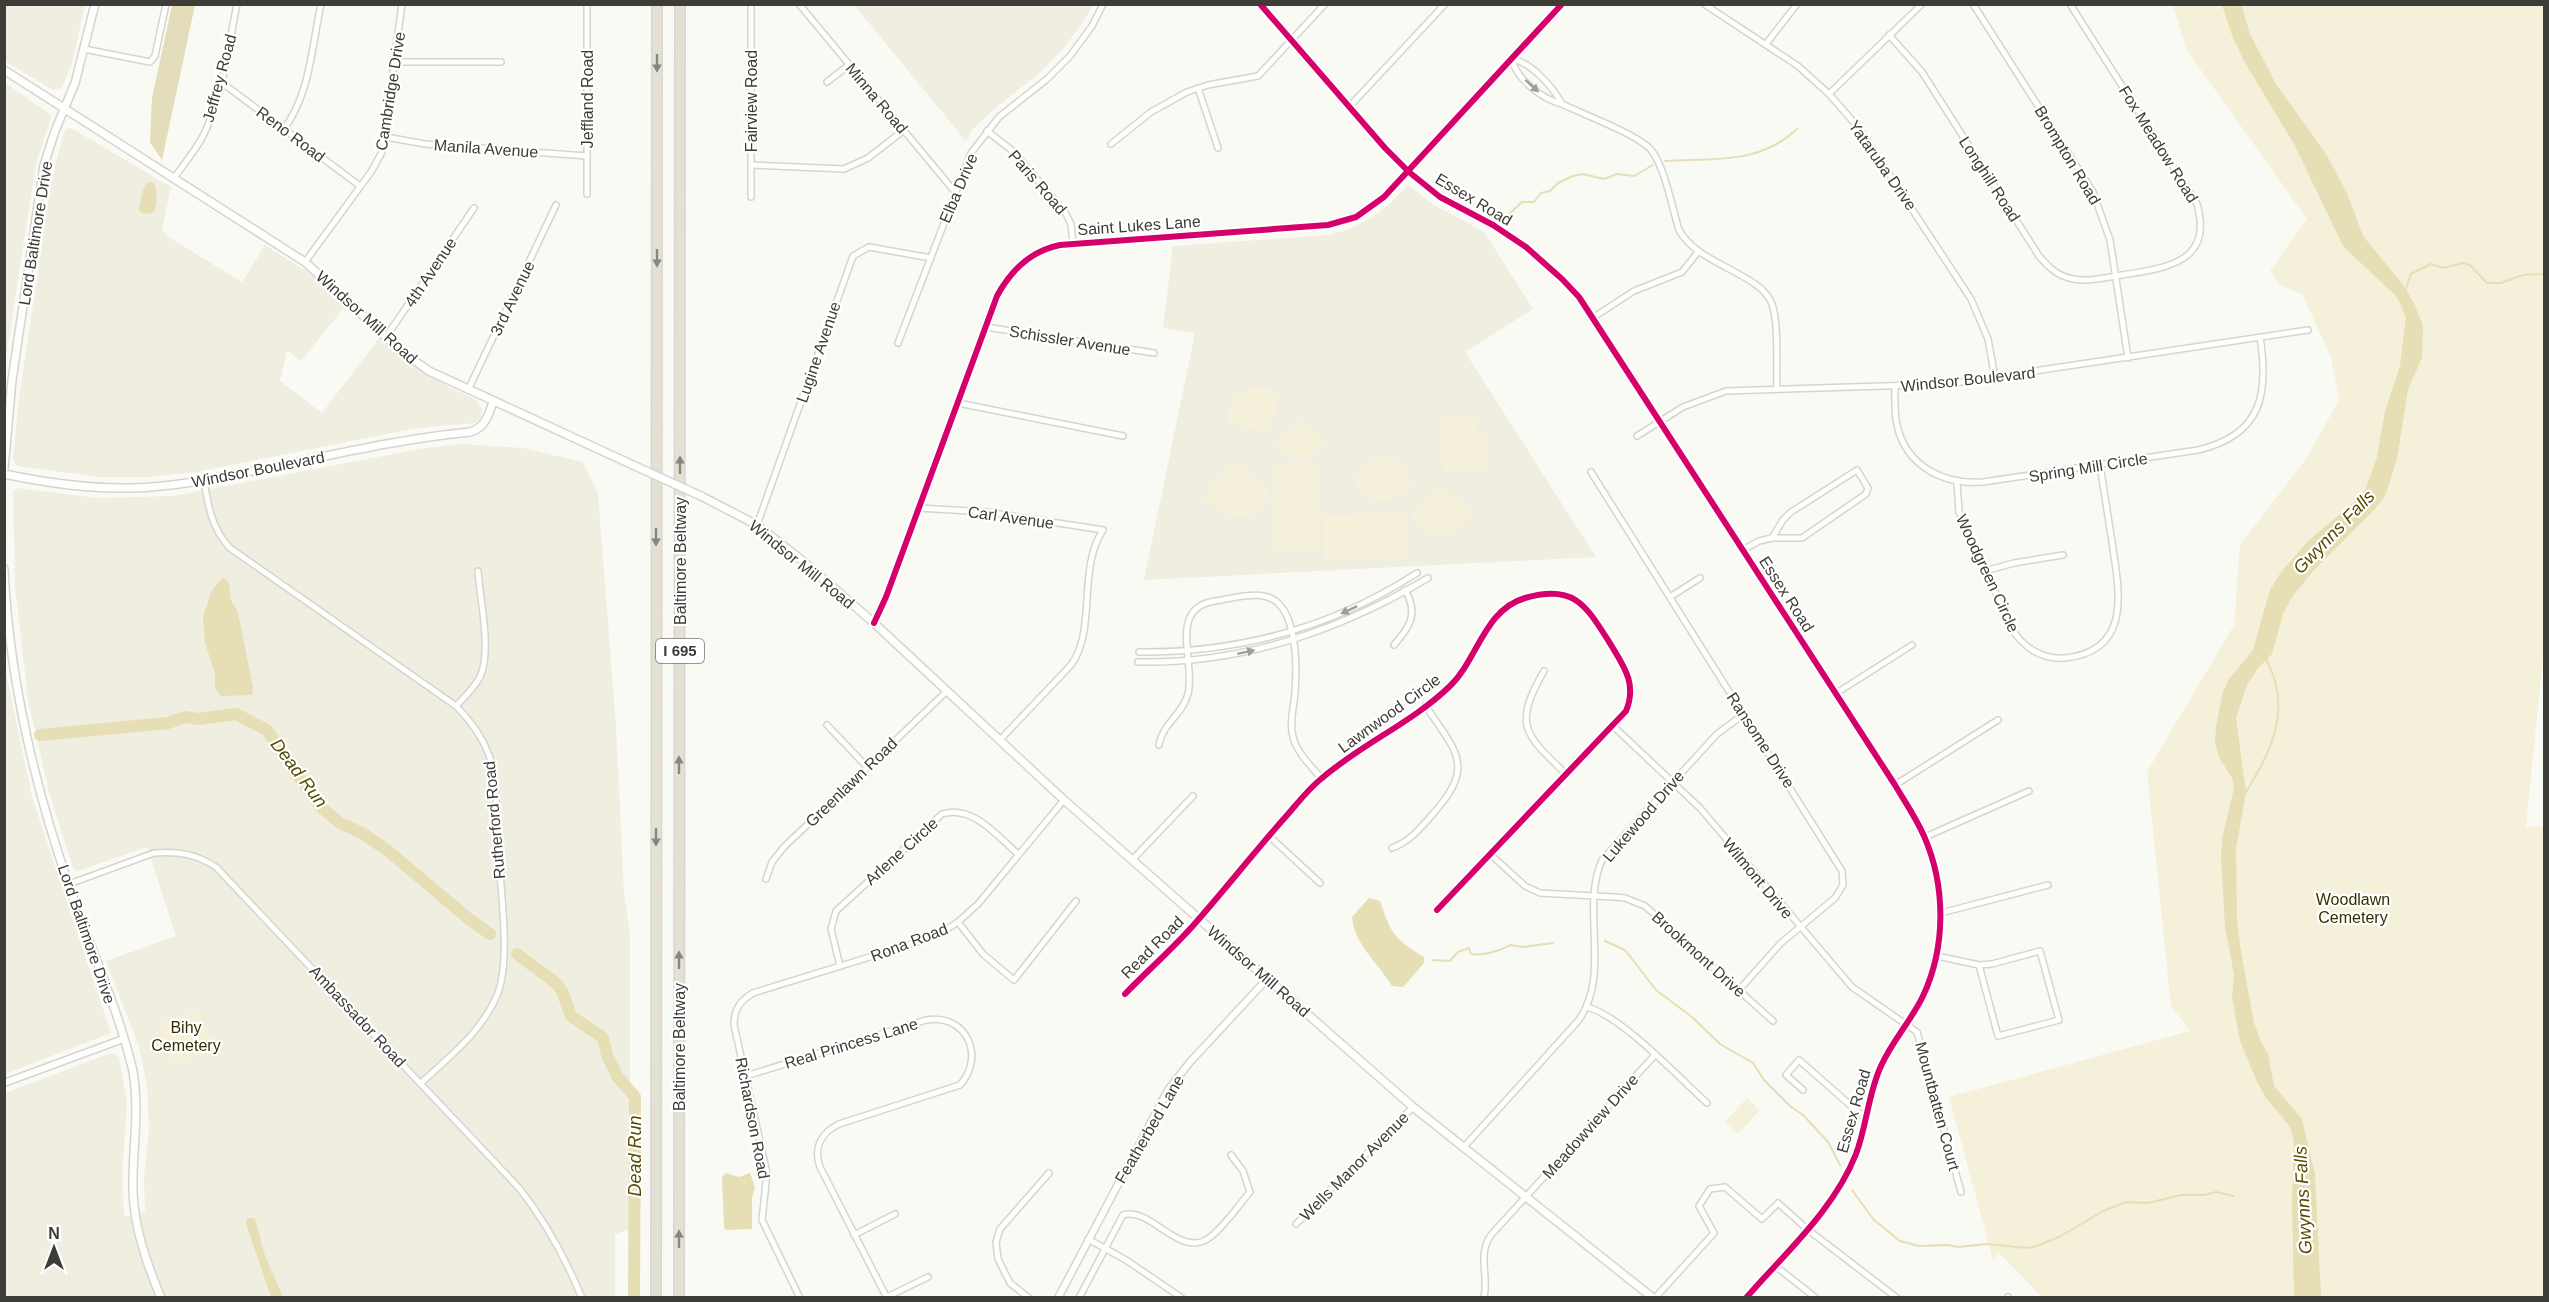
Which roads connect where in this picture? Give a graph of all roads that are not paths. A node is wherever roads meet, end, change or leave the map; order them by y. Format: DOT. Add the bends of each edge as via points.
graph roads {
  1 [pos="95,4"];
  2 [pos="166,4"];
  3 [pos="237,4"];
  4 [pos="321,4"];
  5 [pos="402,4"];
  6 [pos="587,4"];
  7 [pos="657,4"];
  8 [pos="680,4"];
  9 [pos="751,4"];
  10 [pos="799,4"];
  11 [pos="1103,4"];
  12 [pos="1260,4"];
  13 [pos="1325,4"];
  14 [pos="1445,4"];
  15 [pos="1562,4"];
  16 [pos="1704,4"];
  17 [pos="1797,4"];
  18 [pos="1922,4"];
  19 [pos="1973,4"];
  20 [pos="2070,4"];
  21 [pos="1889,35"];
  22 [pos="1291,41"];
  23 [pos="1766,44"];
  24 [pos="84,49"];
  25 [pos="1512,59"];
  26 [pos="395,62"];
  27 [pos="501,62"];
  28 [pos="849,65"];
  29 [pos="4,70"];
  30 [pos="221,82"];
  31 [pos="827,82"];
  32 [pos="1198,88"];
  33 [pos="1829,94"];
  34 [pos="1562,104"];
  35 [pos="1349,107"];
  36 [pos="64,109"];
  37 [pos="284,129"];
  38 [pos="904,130"];
  39 [pos="987,130"];
  40 [pos="386,137"];
  41 [pos="1111,144"];
  42 [pos="1218,148"];
  43 [pos="587,156"];
  44 [pos="751,165"];
  45 [pos="1409,172"];
  46 [pos="174,178"];
  47 [pos="360,186"];
  48 [pos="955,192"];
  49 [pos="587,194"];
  50 [pos="751,197"];
  51 [pos="556,206"];
  52 [pos="474,207"];
  53 [pos="1073,243"];
  54 [pos="1698,252"];
  55 [pos="931,258"];
  56 [pos="305,262"];
  57 [pos="2115,276"];
  58 [pos="1594,317"];
  59 [pos="986,327"];
  60 [pos="2308,330"];
  61 [pos="386,337"];
  62 [pos="2260,338"];
  63 [pos="898,344"];
  64 [pos="1154,353"];
  65 [pos="2128,358"];
  66 [pos="1995,378"];
  67 [pos="1895,387"];
  68 [pos="1777,389"];
  69 [pos="468,390"];
  70 [pos="494,402"];
  71 [pos="958,403"];
  72 [pos="1661,421"];
  73 [pos="1123,436"];
  74 [pos="1637,436"];
  75 [pos="2100,465"];
  76 [pos="4,469"];
  77 [pos="1591,472"];
  78 [pos="4,474"];
  79 [pos="204,481"];
  80 [pos="1957,483"];
  81 [pos="919,507"];
  82 [pos="757,525"];
  83 [pos="1772,538"];
  84 [pos="1743,550"];
  85 [pos="2063,555"];
  86 [pos="4,569"];
  87 [pos="478,571"];
  88 [pos="1985,572"];
  89 [pos="1417,573"];
  90 [pos="1428,578"];
  91 [pos="1700,578"];
  92 [pos="1401,584"];
  93 [pos="1406,591"];
  94 [pos="1670,597"];
  95 [pos="874,623"];
  96 [pos="1291,632"];
  97 [pos="1292,641"];
  98 [pos="1394,645"];
  99 [pos="1912,645"];
  100 [pos="1187,651"];
  101 [pos="1139,652"];
  102 [pos="1188,661"];
  103 [pos="1138,662"];
  104 [pos="1544,671"];
  105 [pos="946,692"];
  106 [pos="1835,694"];
  107 [pos="1425,705"];
  108 [pos="456,706"];
  109 [pos="1744,714"];
  110 [pos="1998,720"];
  111 [pos="827,725"];
  112 [pos="1613,726"];
  113 [pos="999,741"];
  114 [pos="1159,745"];
  115 [pos="867,767"];
  116 [pos="1566,774"];
  117 [pos="1321,778"];
  118 [pos="1672,781"];
  119 [pos="1895,785"];
  120 [pos="2030,792"];
  121 [pos="1193,796"];
  122 [pos="1064,800"];
  123 [pos="1269,836"];
  124 [pos="1925,837"];
  125 [pos="1392,848"];
  126 [pos="1018,854"];
  127 [pos="1490,854"];
  128 [pos="1133,859"];
  129 [pos="766,879"];
  130 [pos="1320,883"];
  131 [pos="69,884"];
  132 [pos="2048,885"];
  133 [pos="1595,896"];
  134 [pos="1076,902"];
  135 [pos="1437,910"];
  136 [pos="1941,913"];
  137 [pos="1199,920"];
  138 [pos="958,922"];
  139 [pos="1799,928"];
  140 [pos="1936,956"];
  141 [pos="1979,965"];
  142 [pos="840,966"];
  143 [pos="807,976"];
  144 [pos="1267,979"];
  145 [pos="1739,990"];
  146 [pos="1125,994"];
  147 [pos="1587,1007"];
  148 [pos="1773,1021"];
  149 [pos="1907,1025"];
  150 [pos="123,1039"];
  151 [pos="1654,1056"];
  152 [pos="746,1076"];
  153 [pos="4,1083"];
  154 [pos="421,1083"];
  155 [pos="1803,1090"];
  156 [pos="1707,1103"];
  157 [pos="1413,1107"];
  158 [pos="1866,1119"];
  159 [pos="1463,1148"];
  160 [pos="1231,1155"];
  161 [pos="1048,1173"];
  162 [pos="1961,1192"];
  163 [pos="1526,1197"];
  164 [pos="895,1214"];
  165 [pos="1296,1224"];
  166 [pos="1807,1229"];
  167 [pos="854,1235"];
  168 [pos="1088,1239"];
  169 [pos="1106,1248"];
  170 [pos="1774,1265"];
  171 [pos="928,1277"];
  172 [pos="887,1297"];
  173 [pos="160,1298"];
  174 [pos="582,1298"];
  175 [pos="656,1298"];
  176 [pos="679,1298"];
  177 [pos="800,1298"];
  178 [pos="1029,1298"];
  179 [pos="1058,1298"];
  180 [pos="1079,1298"];
  181 [pos="1182,1298"];
  182 [pos="1484,1298"];
  183 [pos="1654,1298"];
  184 [pos="1746,1298"];
  185 [pos="1816,1298"];
  186 [pos="1897,1298"];
  1 -- 24 [label="main road, Lord Baltimore Drive"];
  2 -- 24 [label="street" via="155,56 150,62"];
  3 -- 30 [label="street, Jeffrey Road"];
  4 -- 37 [label="street" via="301,99"];
  5 -- 26 [label="street, Cambridge Drive"];
  6 -- 43 [label="street, Jeffland Road"];
  7 -- 175 [label="highway, Baltimore Beltway / I 695, one-way"];
  176 -- 8 [label="highway, Baltimore Beltway / I 695, one-way"];
  9 -- 44 [label="street, Fairview Road"];
  10 -- 28 [label="street, Minna Road"];
  11 -- 39 [label="street, Elba Drive" via="1070,56"];
  12 -- 22 [label="street, Essex Road"];
  13 -- 22 [label="street"];
  14 -- 35 [label="street"];
  15 -- 25 [label="street, Saint Lukes Lane"];
  16 -- 23 [label="street, Yataruba Drive"];
  17 -- 23 [label="street"];
  18 -- 21 [label="street"];
  19 -- 57 [label="street, Brompton Road" via="2093,192 2106,225"];
  20 -- 57 [label="street, Fox Meadow Road" via="2194,197 2199,212 2197,240 2183,259 2161,269"];
  21 -- 33 [label="street"];
  21 -- 57 [label="street, Longhill Road" via="1922,72 2046,264 2072,279"];
  22 -- 32 [label="street" via="1258,76"];
  22 -- 35 [label="street, Essex Road"];
  23 -- 33 [label="street, Yataruba Drive"];
  24 -- 36 [label="main road, Lord Baltimore Drive"];
  25 -- 34 [label="street" via="1522,60 1556,92"];
  25 -- 34 [label="street, one-way" via="1514,70 1548,100"];
  25 -- 45 [label="street, Saint Lukes Lane"];
  26 -- 27 [label="street"];
  26 -- 40 [label="street, Cambridge Drive"];
  28 -- 31 [label="street"];
  28 -- 38 [label="street, Minna Road"];
  29 -- 36 [label="main road, Windsor Mill Road"];
  30 -- 37 [label="street, Reno Road"];
  30 -- 46 [label="street, Jeffrey Road" via="202,136"];
  32 -- 41 [label="street" via="1162,105"];
  32 -- 42 [label="street"];
  33 -- 66 [label="street, Yataruba Drive" via="1870,143 1971,299 1988,339"];
  34 -- 54 [label="street" via="1650,148 1679,230"];
  35 -- 45 [label="street, Essex Road"];
  36 -- 46 [label="main road, Windsor Mill Road"];
  36 -- 76 [label="main road, Lord Baltimore Drive" via="48,149 41,184 11,388"];
  37 -- 47 [label="street, Reno Road"];
  38 -- 44 [label="street" via="868,158 844,169"];
  38 -- 48 [label="street, Minna Road"];
  39 -- 48 [label="street, Elba Drive" via="971,153"];
  39 -- 53 [label="street, Paris Road" via="1014,152 1065,212"];
  40 -- 43 [label="street, Manila Avenue" via="425,144"];
  40 -- 47 [label="street, Cambridge Drive" via="378,161"];
  43 -- 49 [label="street, Jeffland Road"];
  44 -- 50 [label="street, Fairview Road"];
  45 -- 53 [label="street, Saint Lukes Lane" via="1367,211 1344,222"];
  45 -- 58 [label="street, Essex Road" via="1440,197 1526,247 1562,279"];
  46 -- 56 [label="main road, Windsor Mill Road"];
  47 -- 56 [label="street, Cambridge Drive"];
  48 -- 55 [label="street, Elba Drive"];
  51 -- 69 [label="street, 3rd Avenue"];
  52 -- 61 [label="street, 4th Avenue"];
  53 -- 59 [label="street, Saint Lukes Lane" via="1036,253 1013,271 997,297"];
  54 -- 58 [label="street" via="1682,272 1634,291"];
  54 -- 68 [label="street" via="1759,287 1771,302 1775,316"];
  55 -- 63 [label="street, Elba Drive"];
  55 -- 82 [label="street, Lugine Avenue" via="869,247 853,256"];
  56 -- 61 [label="main road, Windsor Mill Road"];
  57 -- 65 [label="street, Brompton Road"];
  58 -- 72 [label="street, Essex Road"];
  59 -- 64 [label="street, Schissler Avenue"];
  59 -- 71 [label="street, Saint Lukes Lane"];
  60 -- 62 [label="street, Windsor Boulevard"];
  61 -- 69 [label="main road, Windsor Mill Road" via="412,360"];
  62 -- 65 [label="street, Windsor Boulevard"];
  62 -- 75 [label="street, Spring Mill Circle" via="2265,375 2262,397 2249,421 2235,434 2198,450"];
  65 -- 66 [label="street, Windsor Boulevard"];
  66 -- 67 [label="street, Windsor Boulevard"];
  67 -- 68 [label="street, Windsor Boulevard"];
  67 -- 80 [label="street, Spring Mill Circle" via="1896,422 1905,446 1923,466"];
  68 -- 72 [label="street, Windsor Boulevard" via="1726,391 1683,407"];
  69 -- 70 [label="main road, Windsor Mill Road"];
  70 -- 79 [label="main road, Windsor Boulevard" via="485,423 475,431 389,443"];
  70 -- 82 [label="main road, Windsor Mill Road, bridge"];
  71 -- 73 [label="street"];
  71 -- 81 [label="street, Saint Lukes Lane"];
  72 -- 74 [label="street, Windsor Boulevard"];
  72 -- 84 [label="street, Essex Road"];
  75 -- 80 [label="street, Spring Mill Circle"];
  75 -- 88 [label="street, Woodgreen Circle" via="2119,599 2116,620 2103,641 2084,654 2061,658 2030,649 2012,629"];
  77 -- 94 [label="street, Ransome Drive"];
  78 -- 79 [label="main road, Windsor Boulevard" via="97,488"];
  79 -- 108 [label="street, Rutherford Road" via="212,520 230,549"];
  80 -- 88 [label="street, Woodgreen Circle" via="1959,512"];
  81 -- 95 [label="street, Saint Lukes Lane"];
  81 -- 113 [label="street, Carl Avenue" via="987,512 1103,530 1093,550 1077,656"];
  82 -- 95 [label="main road, Windsor Mill Road"];
  83 -- 83 [label="street" via="1791,512 1857,470 1868,488 1866,494 1802,538"];
  83 -- 84 [label="street"];
  84 -- 106 [label="street, Essex Road"];
  85 -- 88 [label="street"];
  86 -- 131 [label="main road, Lord Baltimore Drive" via="25,731 40,795"];
  87 -- 108 [label="street" via="483,667 476,684"];
  89 -- 92 [label="street"];
  90 -- 93 [label="street"];
  91 -- 94 [label="street"];
  92 -- 93 [label="street"];
  92 -- 96 [label="street, one-way" via="1338,615"];
  93 -- 97 [label="street" via="1340,624"];
  93 -- 98 [label="street" via="1413,606 1412,620"];
  94 -- 109 [label="street, Ransome Drive"];
  95 -- 105 [label="main road, Windsor Mill Road"];
  96 -- 97 [label="street"];
  96 -- 100 [label="street"];
  96 -- 100 [label="street" via="1281,605 1270,597 1210,602 1197,608 1188,620"];
  102 -- 97 [label="street, one-way"];
  97 -- 117 [label="street" via="1296,672 1292,735 1299,751"];
  99 -- 106 [label="street"];
  100 -- 101 [label="street"];
  100 -- 102 [label="street"];
  102 -- 103 [label="street"];
  102 -- 114 [label="street" via="1187,695"];
  104 -- 116 [label="street" via="1528,703 1526,721 1535,745"];
  105 -- 113 [label="main road, Windsor Mill Road"];
  105 -- 115 [label="street, Greenlawn Road"];
  106 -- 119 [label="street, Essex Road"];
  107 -- 112 [label="street, Lawnwood Circle" via="1458,678 1504,608 1524,598 1559,594 1583,604 1628,673 1631,697 1626,711"];
  107 -- 117 [label="street, Lawnwood Circle"];
  107 -- 125 [label="street" via="1455,751 1456,784 1414,836"];
  108 -- 154 [label="street, Rutherford Road" via="482,740 492,769 503,962 498,992 486,1017"];
  109 -- 118 [label="street, Lukewood Drive" via="1717,734"];
  109 -- 139 [label="street, Ransome Drive" via="1842,871 1839,892"];
  110 -- 119 [label="street"];
  111 -- 115 [label="street"];
  112 -- 116 [label="street, Lawnwood Circle"];
  112 -- 118 [label="street, Wilmont Drive"];
  113 -- 122 [label="main road, Windsor Mill Road"];
  115 -- 129 [label="street, Greenlawn Road" via="783,847"];
  116 -- 127 [label="street, Lawnwood Circle"];
  117 -- 123 [label="street, Lawnwood Circle"];
  118 -- 133 [label="street, Lukewood Drive" via="1602,860"];
  118 -- 139 [label="street, Wilmont Drive" via="1700,808"];
  119 -- 124 [label="street, Essex Road"];
  120 -- 124 [label="street"];
  121 -- 128 [label="street"];
  122 -- 126 [label="street, Rona Road"];
  122 -- 128 [label="main road, Windsor Mill Road"];
  123 -- 130 [label="street"];
  123 -- 137 [label="street, Lawnwood Circle"];
  124 -- 136 [label="street, Essex Road"];
  126 -- 138 [label="street, Rona Road" via="978,904"];
  126 -- 142 [label="street, Arlene Circle" via="969,814 942,814 836,910 831,929"];
  127 -- 133 [label="street, Brookmont Drive" via="1533,890"];
  127 -- 135 [label="street, Lawnwood Circle"];
  128 -- 137 [label="main road, Windsor Mill Road"];
  131 -- 150 [label="main road, Lord Baltimore Drive"];
  131 -- 154 [label="street, Ambassador Road" via="154,853 184,853 204,860 230,880"];
  132 -- 136 [label="street"];
  133 -- 145 [label="street, Brookmont Drive" via="1625,898 1645,906"];
  133 -- 147 [label="street, Lukewood Drive" via="1593,979"];
  134 -- 138 [label="street" via="1014,981 983,954"];
  136 -- 140 [label="street, Essex Road"];
  137 -- 144 [label="main road, Windsor Mill Road"];
  137 -- 146 [label="street, Read Road"];
  138 -- 142 [label="street, Rona Road" via="931,937"];
  139 -- 145 [label="street, Ransome Drive"];
  139 -- 149 [label="street, Wilmont Drive" via="1852,987"];
  140 -- 141 [label="street"];
  140 -- 149 [label="street, Essex Road" via="1924,994"];
  141 -- 141 [label="street" via="1998,1036 2059,1020 2040,951"];
  142 -- 143 [label="street, Rona Road"];
  143 -- 152 [label="street, Richardson Road" via="753,993 739,1003 734,1025"];
  144 -- 157 [label="main road, Windsor Mill Road"];
  144 -- 168 [label="street, Featherbed Lane" via="1167,1090"];
  145 -- 148 [label="street, Brookmont Drive"];
  147 -- 151 [label="street" via="1616,1021"];
  147 -- 159 [label="street, Lukewood Drive"];
  149 -- 158 [label="street, Essex Road" via="1880,1066"];
  149 -- 162 [label="street, Mountbatten Court" via="1917,1032 1921,1042"];
  150 -- 153 [label="street"];
  150 -- 173 [label="main road, Lord Baltimore Drive" via="134,1071 138,1108 134,1208"];
  151 -- 156 [label="street"];
  151 -- 163 [label="street, Meadowview Drive"];
  152 -- 167 [label="street, Real Princess Lane" via="926,1020 945,1019 962,1029 972,1062 960,1084 839,1124 824,1133 817,1149 820,1167"];
  152 -- 177 [label="street, Richardson Road" via="767,1173 762,1220"];
  154 -- 174 [label="street, Ambassador Road" via="542,1218"];
  155 -- 158 [label="street" via="1786,1075 1799,1060"];
  157 -- 159 [label="main road, Windsor Mill Road"];
  157 -- 165 [label="street, Wells Manor Avenue"];
  158 -- 166 [label="street, Essex Road" via="1850,1168"];
  159 -- 163 [label="main road, Windsor Mill Road"];
  160 -- 169 [label="street" via="1243,1171 1250,1192 1209,1238 1196,1243 1181,1240 1130,1214 1120,1218"];
  161 -- 178 [label="street" via="1005,1222 996,1242 998,1259 1010,1283"];
  163 -- 182 [label="street, Meadowview Drive" via="1486,1242"];
  163 -- 183 [label="main road, Windsor Mill Road"];
  164 -- 167 [label="street"];
  166 -- 170 [label="street, Essex Road"];
  166 -- 183 [label="street" via="1778,1203 1762,1219 1725,1187 1710,1189 1699,1206 1714,1233"];
  166 -- 186 [label="street"];
  167 -- 172 [label="street, Real Princess Lane"];
  168 -- 169 [label="street"];
  168 -- 179 [label="street, Featherbed Lane"];
  169 -- 180 [label="street"];
  169 -- 181 [label="street"];
  170 -- 184 [label="street, Essex Road"];
  170 -- 185 [label="street"];
  171 -- 172 [label="street"];
}
